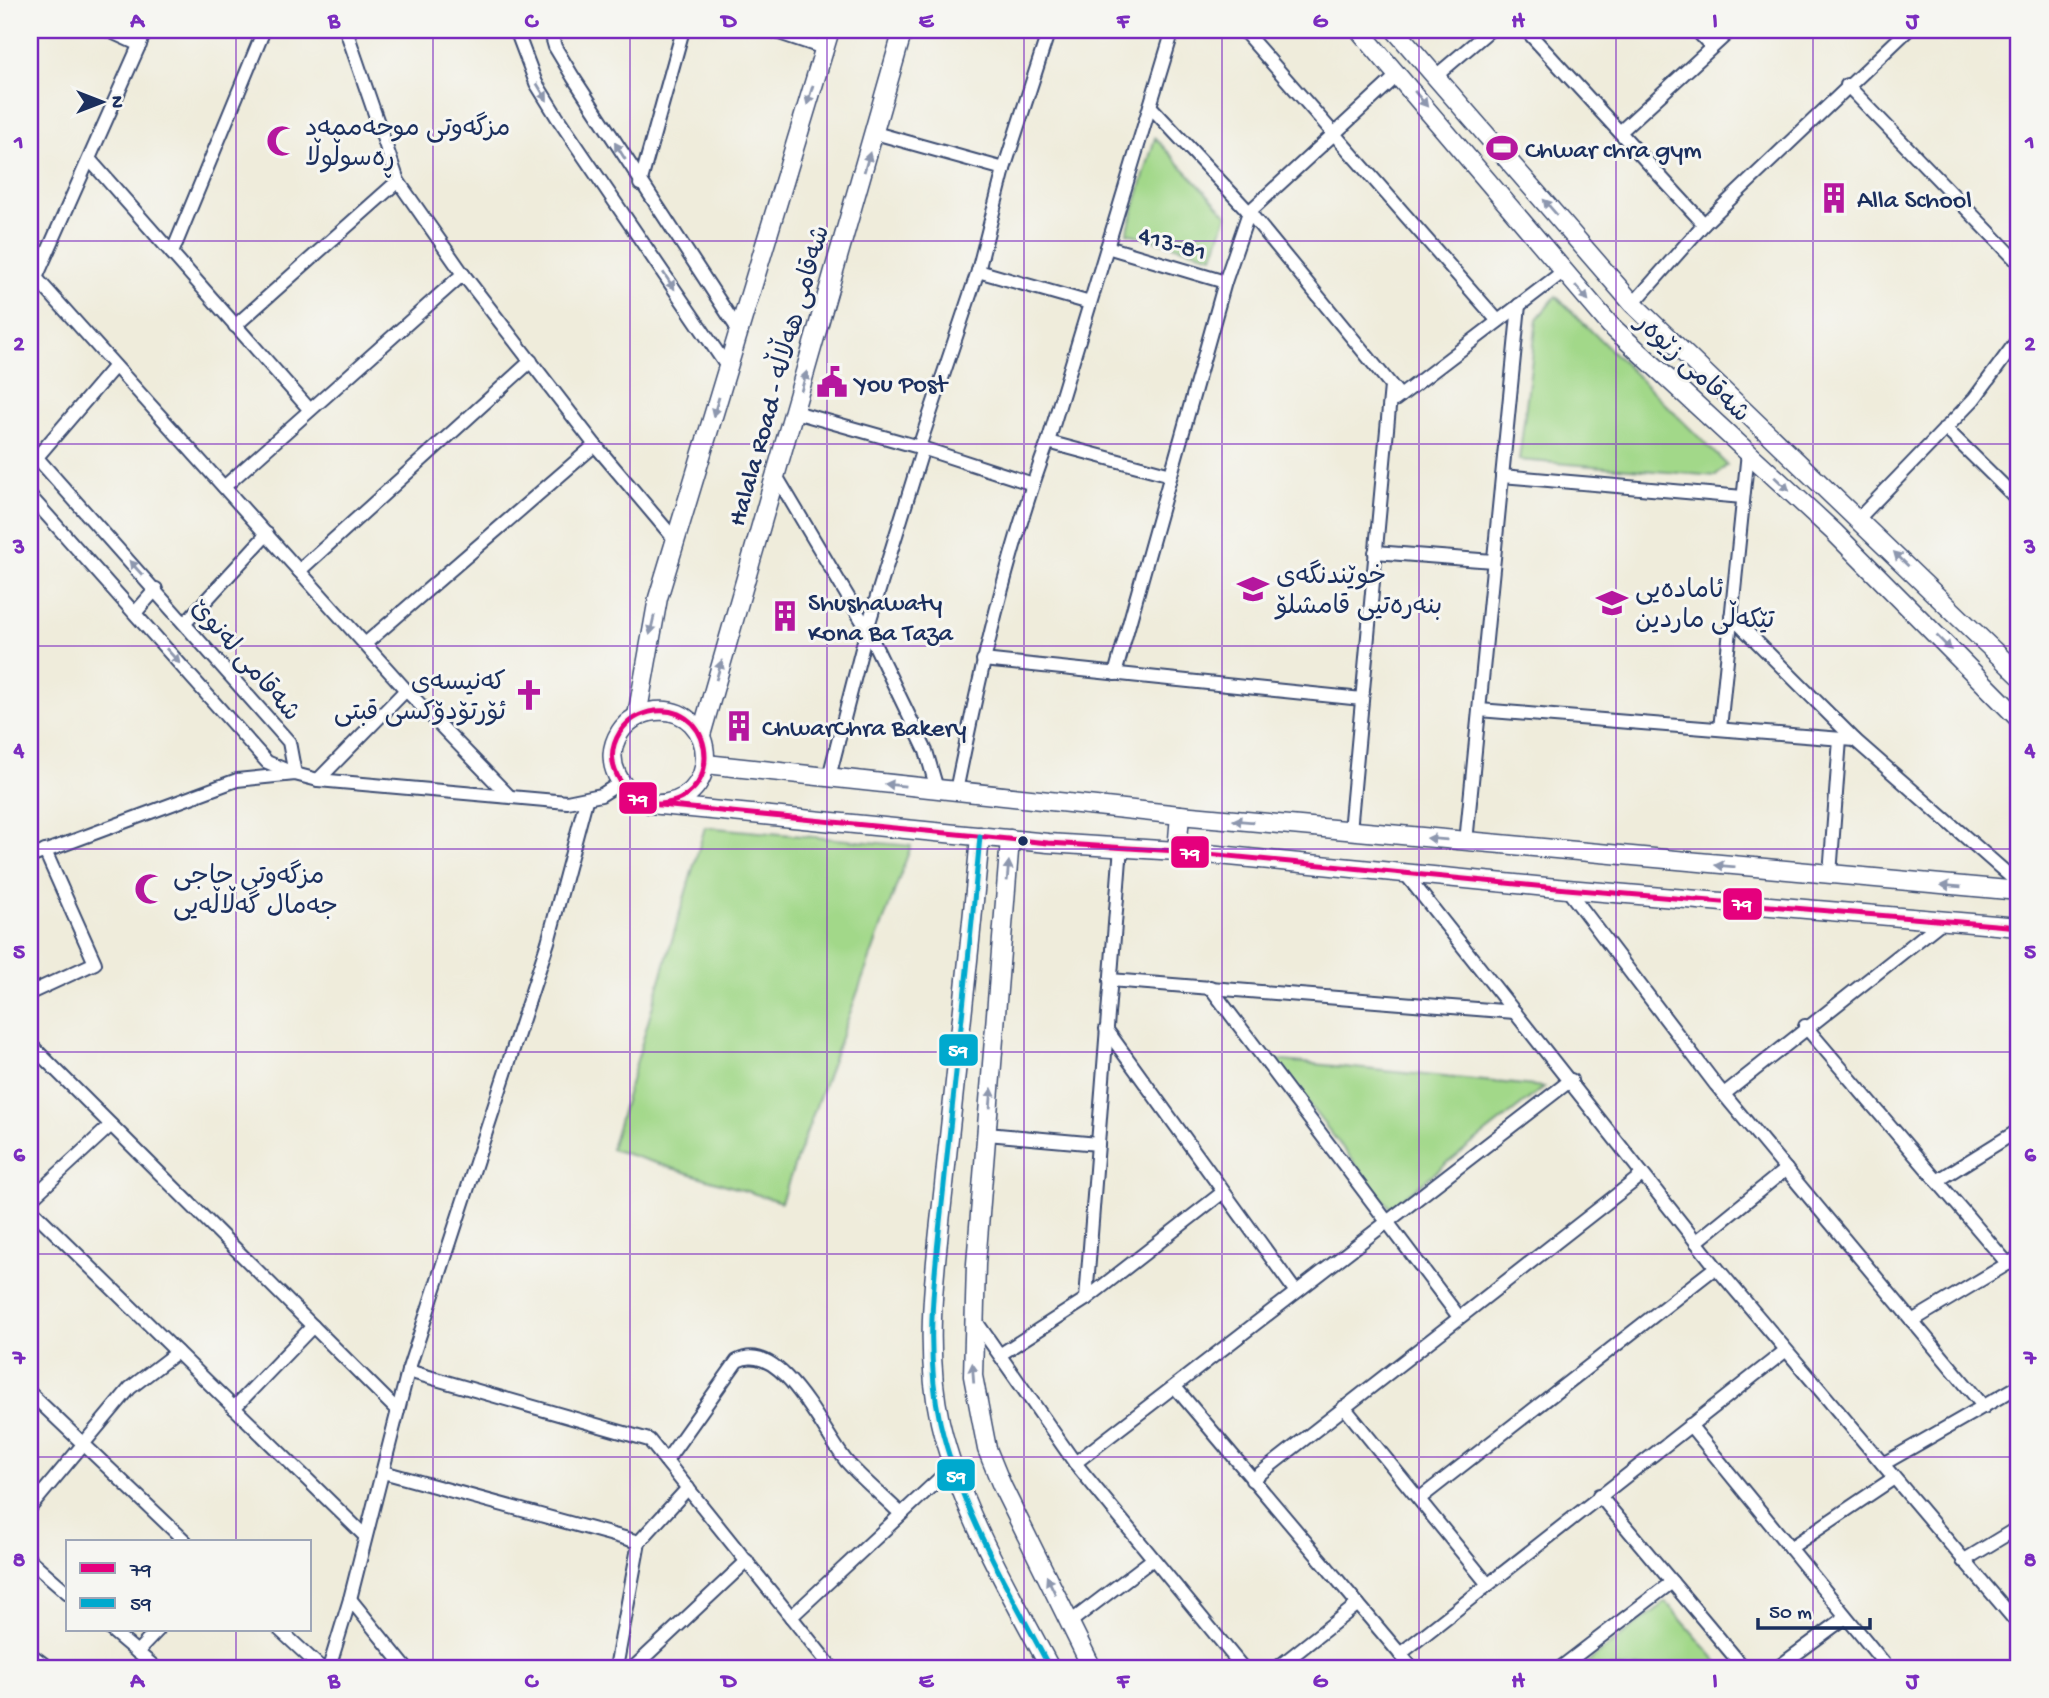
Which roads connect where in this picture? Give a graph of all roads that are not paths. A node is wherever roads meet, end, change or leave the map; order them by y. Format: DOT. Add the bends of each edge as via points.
graph roads {
  1 [pos="107,30"];
  2 [pos="146,30"];
  3 [pos="264,30"];
  4 [pos="346,30"];
  5 [pos="516,30"];
  6 [pos="550,30"];
  7 [pos="560,30"];
  8 [pos="683,30"];
  9 [pos="770,30"];
  10 [pos="830,30"];
  11 [pos="903,30"];
  12 [pos="1049,30"];
  13 [pos="1173,30"];
  14 [pos="1243,30"];
  15 [pos="1359,30"];
  16 [pos="1395,30"];
  17 [pos="1490,30"];
  18 [pos="1526,30"];
  19 [pos="1696,30"];
  20 [pos="1731,30"];
  21 [pos="1908,30"];
  22 [pos="140,45"];
  23 [pos="555,47"];
  24 [pos="1712,47"];
  25 [pos="824,48"];
  26 [pos="1399,74"];
  27 [pos="1437,75"];
  28 [pos="1847,85"];
  29 [pos="1150,106"];
  30 [pos="1620,132"];
  31 [pos="875,133"];
  32 [pos="1335,135"];
  33 [pos="90,160"];
  34 [pos="1004,169"];
  35 [pos="398,181"];
  36 [pos="640,184"];
  37 [pos="1249,212"];
  38 [pos="1704,223"];
  39 [pos="1107,247"];
  40 [pos="172,253"];
  41 [pos="2019,263"];
  42 [pos="978,271"];
  43 [pos="1564,271"];
  44 [pos="463,274"];
  45 [pos="33,275"];
  46 [pos="1225,282"];
  47 [pos="1090,303"];
  48 [pos="1633,304"];
  49 [pos="1519,305"];
  50 [pos="1498,321"];
  51 [pos="235,326"];
  52 [pos="739,331"];
  53 [pos="2019,338"];
  54 [pos="531,361"];
  55 [pos="115,366"];
  56 [pos="728,368"];
  57 [pos="1393,396"];
  58 [pos="310,410"];
  59 [pos="795,412"];
  60 [pos="1945,428"];
  61 [pos="1048,443"];
  62 [pos="595,445"];
  63 [pos="921,447"];
  64 [pos="1748,452"];
  65 [pos="33,454"];
  66 [pos="775,474"];
  67 [pos="1171,475"];
  68 [pos="1502,476"];
  69 [pos="1033,484"];
  70 [pos="224,487"];
  71 [pos="1743,496"];
  72 [pos="2019,501"];
  73 [pos="32,504"];
  74 [pos="1859,518"];
  75 [pos="268,534"];
  76 [pos="676,541"];
  77 [pos="1375,552"];
  78 [pos="1493,561"];
  79 [pos="299,571"];
  80 [pos="156,589"];
  81 [pos="135,613"];
  82 [pos="1731,617"];
  83 [pos="186,622"];
  84 [pos="867,629"];
  85 [pos="365,644"];
  86 [pos="983,660"];
  87 [pos="1115,674"];
  88 [pos="2019,675"];
  89 [pos="406,690"];
  90 [pos="1362,699"];
  91 [pos="1479,710"];
  92 [pos="637,716"];
  93 [pos="2019,719"];
  94 [pos="1720,729"];
  95 [pos="701,736"];
  96 [pos="1840,739"];
  97 [pos="1855,740"];
  98 [pos="706,764"];
  99 [pos="295,774"];
  100 [pos="829,777"];
  101 [pos="318,780"];
  102 [pos="620,783"];
  103 [pos="937,789"];
  104 [pos="956,791"];
  105 [pos="509,796"];
  106 [pos="586,800"];
  107 [pos="650,804"];
  108 [pos="1180,815"];
  109 [pos="1350,831"];
  110 [pos="980,836"];
  111 [pos="1010,839"];
  112 [pos="1466,842"];
  113 [pos="1122,846"];
  114 [pos="1177,850"];
  115 [pos="44,851"];
  116 [pos="30,857"];
  117 [pos="1404,872"];
  118 [pos="1830,875"];
  119 [pos="2019,884"];
  120 [pos="1566,889"];
  121 [pos="2019,891"];
  122 [pos="1944,919"];
  123 [pos="2019,927"];
  124 [pos="1110,980"];
  125 [pos="1210,987"];
  126 [pos="30,993"];
  127 [pos="1515,1012"];
  128 [pos="1805,1026"];
  129 [pos="1106,1029"];
  130 [pos="30,1044"];
  131 [pos="1571,1080"];
  132 [pos="1724,1094"];
  133 [pos="111,1125"];
  134 [pos="2019,1130"];
  135 [pos="987,1134"];
  136 [pos="1098,1143"];
  137 [pos="1786,1168"];
  138 [pos="1642,1175"];
  139 [pos="1937,1181"];
  140 [pos="1222,1193"];
  141 [pos="30,1200"];
  142 [pos="30,1208"];
  143 [pos="1387,1220"];
  144 [pos="1696,1242"];
  145 [pos="2014,1260"];
  146 [pos="1716,1267"];
  147 [pos="1296,1293"];
  148 [pos="1086,1299"];
  149 [pos="973,1317"];
  150 [pos="1459,1317"];
  151 [pos="1912,1321"];
  152 [pos="313,1326"];
  153 [pos="1785,1351"];
  154 [pos="177,1352"];
  155 [pos="1001,1354"];
  156 [pos="408,1371"];
  157 [pos="2019,1386"];
  158 [pos="1175,1387"];
  159 [pos="30,1393"];
  160 [pos="1344,1407"];
  161 [pos="1984,1407"];
  162 [pos="234,1408"];
  163 [pos="398,1411"];
  164 [pos="1690,1425"];
  165 [pos="83,1446"];
  166 [pos="666,1461"];
  167 [pos="1075,1463"];
  168 [pos="1882,1464"];
  169 [pos="953,1466"];
  170 [pos="383,1472"];
  171 [pos="1894,1478"];
  172 [pos="1252,1480"];
  173 [pos="688,1488"];
  174 [pos="1599,1495"];
  175 [pos="1419,1499"];
  176 [pos="30,1508"];
  177 [pos="901,1514"];
  178 [pos="2019,1527"];
  179 [pos="365,1535"];
  180 [pos="184,1540"];
  181 [pos="639,1542"];
  182 [pos="1790,1548"];
  183 [pos="1153,1559"];
  184 [pos="30,1560"];
  185 [pos="747,1561"];
  186 [pos="1964,1561"];
  187 [pos="1486,1582"];
  188 [pos="1672,1582"];
  189 [pos="66,1591"];
  190 [pos="350,1599"];
  191 [pos="1358,1604"];
  192 [pos="791,1617"];
  193 [pos="1846,1617"];
  194 [pos="1069,1623"];
  195 [pos="2019,1625"];
  196 [pos="113,1632"];
  197 [pos="156,1632"];
  198 [pos="282,1632"];
  199 [pos="137,1652"];
  200 [pos="30,1654"];
  201 [pos="1399,1654"];
  202 [pos="828,1667"];
  203 [pos="49,1668"];
  204 [pos="156,1668"];
  205 [pos="321,1668"];
  206 [pos="329,1668"];
  207 [pos="406,1668"];
  208 [pos="616,1668"];
  209 [pos="633,1668"];
  210 [pos="1050,1668"];
  211 [pos="1092,1668"];
  212 [pos="1243,1668"];
  213 [pos="1277,1668"];
  214 [pos="1412,1668"];
  215 [pos="1560,1668"];
  216 [pos="1744,1668"];
  217 [pos="1777,1668"];
  218 [pos="1888,1668"];
  1 -- 22 [label="street"];
  2 -- 22 [label="street"];
  3 -- 40 [label="street"];
  4 -- 35 [label="street"];
  5 -- 56 [label="street, one-way" via="536,83 557,117"];
  6 -- 23 [label="street"];
  7 -- 23 [label="street"];
  8 -- 36 [label="street"];
  9 -- 25 [label="street"];
  10 -- 25 [label="street, Halala Road - شەقامی هەڵاڵە"];
  11 -- 31 [label="street, Halala Road - شەقامی هەڵاڵە"];
  12 -- 34 [label="street"];
  13 -- 29 [label="street"];
  14 -- 32 [label="street"];
  15 -- 26 [label="street, شەقامی زێوەر"];
  16 -- 27 [label="street, شەقامی زێوەر"];
  17 -- 27 [label="street"];
  18 -- 30 [label="street"];
  19 -- 24 [label="street"];
  20 -- 24 [label="street"];
  21 -- 28 [label="street"];
  22 -- 33 [label="street"];
  36 -- 23 [label="street, one-way"];
  24 -- 30 [label="street"];
  25 -- 52 [label="street, Halala Road - شەقامی هەڵاڵە, one-way"];
  26 -- 32 [label="street"];
  26 -- 43 [label="street, شەقامی زێوەر, one-way"];
  48 -- 27 [label="street, شەقامی زێوەر, one-way"];
  28 -- 38 [label="street"];
  28 -- 41 [label="street"];
  29 -- 37 [label="street"];
  29 -- 39 [label="street"];
  30 -- 38 [label="street"];
  31 -- 34 [label="street"];
  59 -- 31 [label="street, Halala Road - شەقامی هەڵاڵە, one-way"];
  32 -- 37 [label="street"];
  32 -- 50 [label="street"];
  33 -- 40 [label="street"];
  33 -- 45 [label="street"];
  34 -- 42 [label="street"];
  35 -- 44 [label="street"];
  35 -- 51 [label="street"];
  36 -- 52 [label="street"];
  37 -- 46 [label="street"];
  37 -- 57 [label="street"];
  38 -- 48 [label="street"];
  39 -- 46 [label="street, 413-81"];
  39 -- 47 [label="street"];
  40 -- 51 [label="street"];
  42 -- 47 [label="street"];
  42 -- 63 [label="street"];
  43 -- 49 [label="street"];
  43 -- 64 [label="street, شەقامی زێوەر, one-way" via="1610,325"];
  44 -- 54 [label="street"];
  44 -- 58 [label="street"];
  45 -- 55 [label="street"];
  46 -- 67 [label="street"];
  47 -- 61 [label="street"];
  48 -- 74 [label="street, شەقامی زێوەر"];
  49 -- 50 [label="street"];
  49 -- 68 [label="street"];
  50 -- 57 [label="street"];
  51 -- 58 [label="street"];
  52 -- 56 [label="street, Halala Road - شەقامی هەڵاڵە"];
  53 -- 60 [label="street" via="1974,399"];
  54 -- 62 [label="street"];
  54 -- 79 [label="street"];
  55 -- 65 [label="street"];
  55 -- 70 [label="street"];
  56 -- 76 [label="street, Halala Road - شەقامی هەڵاڵە, one-way"];
  57 -- 77 [label="street"];
  58 -- 70 [label="street"];
  59 -- 63 [label="street"];
  59 -- 66 [label="street, Halala Road - شەقامی هەڵاڵە"];
  60 -- 72 [label="street"];
  60 -- 74 [label="street"];
  61 -- 67 [label="street"];
  61 -- 69 [label="street"];
  62 -- 76 [label="street"];
  62 -- 85 [label="street"];
  63 -- 69 [label="street"];
  63 -- 84 [label="street"];
  64 -- 71 [label="street"];
  64 -- 93 [label="street, شەقامی زێوەر, one-way"];
  80 -- 65 [label="street, شەقامی لەنوێ, one-way"];
  66 -- 84 [label="street"];
  95 -- 66 [label="street, Halala Road - شەقامی هەڵاڵە, one-way"];
  67 -- 87 [label="street"];
  68 -- 71 [label="street"];
  68 -- 78 [label="street"];
  69 -- 86 [label="street"];
  70 -- 75 [label="street"];
  71 -- 82 [label="street"];
  73 -- 81 [label="street, شەقامی لەنوێ"];
  88 -- 74 [label="street, شەقامی زێوەر, one-way"];
  75 -- 79 [label="street"];
  75 -- 83 [label="street"];
  76 -- 92 [label="street, Halala Road - شەقامی هەڵاڵە, one-way" via="651,627"];
  77 -- 78 [label="street"];
  77 -- 90 [label="street"];
  78 -- 91 [label="street"];
  79 -- 85 [label="street"];
  80 -- 81 [label="street"];
  80 -- 83 [label="street, شەقامی لەنوێ"];
  81 -- 99 [label="street, شەقامی لەنوێ, one-way" via="267,762"];
  82 -- 94 [label="street"];
  82 -- 97 [label="street"];
  83 -- 99 [label="street, شەقامی لەنوێ" via="289,743"];
  84 -- 100 [label="street"];
  84 -- 103 [label="street" via="926,751"];
  85 -- 89 [label="street"];
  86 -- 87 [label="street"];
  86 -- 104 [label="street"];
  87 -- 90 [label="street"];
  89 -- 101 [label="street"];
  89 -- 105 [label="street"];
  90 -- 109 [label="street"];
  91 -- 94 [label="street"];
  91 -- 112 [label="street"];
  92 -- 95 [label="street" via="673,713 694,725"];
  92 -- 102 [label="street" via="614,746"];
  94 -- 96 [label="street"];
  95 -- 98 [label="street"];
  96 -- 97 [label="street"];
  96 -- 118 [label="street"];
  97 -- 119 [label="street"];
  98 -- 100 [label="street"];
  98 -- 107 [label="street" via="687,797"];
  99 -- 101 [label="street"];
  99 -- 115 [label="street" via="237,780"];
  103 -- 100 [label="street, one-way"];
  101 -- 105 [label="street"];
  102 -- 106 [label="street"];
  102 -- 107 [label="street" via="628,793"];
  103 -- 104 [label="street"];
  104 -- 108 [label="street"];
  105 -- 106 [label="street"];
  106 -- 156 [label="street" via="548,943"];
  107 -- 110 [label="street"];
  109 -- 108 [label="street, one-way"];
  108 -- 114 [label="street"];
  112 -- 109 [label="street, one-way"];
  110 -- 111 [label="street"];
  110 -- 169 [label="street" via="932,1322 940,1422"];
  111 -- 113 [label="street"];
  135 -- 111 [label="street, one-way"];
  118 -- 112 [label="street, one-way"];
  113 -- 114 [label="street"];
  113 -- 124 [label="street"];
  114 -- 117 [label="street"];
  115 -- 116 [label="street"];
  115 -- 126 [label="street" via="95,963"];
  117 -- 120 [label="street"];
  117 -- 127 [label="street"];
  121 -- 118 [label="street, one-way"];
  120 -- 122 [label="street"];
  120 -- 132 [label="street"];
  122 -- 123 [label="street"];
  122 -- 128 [label="street"];
  124 -- 125 [label="street"];
  124 -- 129 [label="street"];
  125 -- 127 [label="street"];
  125 -- 143 [label="street"];
  127 -- 131 [label="street"];
  128 -- 132 [label="street"];
  128 -- 139 [label="street"];
  129 -- 136 [label="street"];
  129 -- 140 [label="street"];
  130 -- 133 [label="street"];
  131 -- 138 [label="street"];
  131 -- 143 [label="street"];
  132 -- 137 [label="street"];
  133 -- 141 [label="street"];
  133 -- 152 [label="street"];
  134 -- 139 [label="street"];
  135 -- 136 [label="street"];
  135 -- 149 [label="street"];
  136 -- 148 [label="street"];
  137 -- 144 [label="street"];
  137 -- 151 [label="street"];
  138 -- 144 [label="street"];
  138 -- 150 [label="street"];
  139 -- 145 [label="street"];
  140 -- 147 [label="street"];
  140 -- 148 [label="street"];
  142 -- 154 [label="street"];
  143 -- 147 [label="street"];
  143 -- 150 [label="street"];
  144 -- 146 [label="street"];
  145 -- 151 [label="street"];
  146 -- 153 [label="street"];
  146 -- 175 [label="street"];
  147 -- 158 [label="street"];
  148 -- 155 [label="street"];
  149 -- 155 [label="street"];
  194 -- 149 [label="street, one-way" via="987,1448 972,1376"];
  150 -- 160 [label="street"];
  151 -- 161 [label="street"];
  152 -- 162 [label="street"];
  152 -- 163 [label="street"];
  153 -- 164 [label="street"];
  153 -- 168 [label="street"];
  154 -- 162 [label="street"];
  154 -- 165 [label="street" via="130,1388"];
  155 -- 167 [label="street"];
  156 -- 163 [label="street"];
  156 -- 166 [label="street" via="649,1440"];
  157 -- 161 [label="street"];
  158 -- 167 [label="street"];
  158 -- 172 [label="street"];
  159 -- 165 [label="street"];
  160 -- 172 [label="street"];
  160 -- 175 [label="street"];
  161 -- 168 [label="street"];
  162 -- 179 [label="street"];
  163 -- 170 [label="street"];
  164 -- 174 [label="street"];
  164 -- 182 [label="street"];
  165 -- 176 [label="street"];
  165 -- 180 [label="street"];
  166 -- 173 [label="street"];
  166 -- 177 [label="street" via="737,1361 758,1358 780,1370 795,1386 848,1463"];
  167 -- 183 [label="street"];
  168 -- 171 [label="street"];
  169 -- 177 [label="street"];
  169 -- 210 [label="street" via="990,1553"];
  170 -- 179 [label="street"];
  170 -- 181 [label="street"];
  171 -- 182 [label="street"];
  171 -- 186 [label="street"];
  172 -- 191 [label="street"];
  173 -- 181 [label="street"];
  173 -- 185 [label="street"];
  174 -- 187 [label="street"];
  174 -- 188 [label="street"];
  175 -- 187 [label="street"];
  177 -- 192 [label="street"];
  178 -- 186 [label="street"];
  179 -- 190 [label="street"];
  181 -- 208 [label="street"];
  182 -- 193 [label="street"];
  183 -- 194 [label="street"];
  183 -- 212 [label="street"];
  184 -- 189 [label="street"];
  185 -- 192 [label="street"];
  185 -- 209 [label="street"];
  186 -- 195 [label="street"];
  187 -- 201 [label="street"];
  188 -- 215 [label="street"];
  188 -- 216 [label="street"];
  190 -- 206 [label="street"];
  190 -- 207 [label="street"];
  191 -- 201 [label="street"];
  191 -- 213 [label="street"];
  192 -- 202 [label="street"];
  193 -- 217 [label="street"];
  193 -- 218 [label="street"];
  194 -- 211 [label="street"];
  196 -- 199 [label="street"];
  197 -- 199 [label="street"];
  198 -- 205 [label="street"];
  199 -- 204 [label="street"];
  200 -- 203 [label="street"];
  201 -- 214 [label="street"];
}
